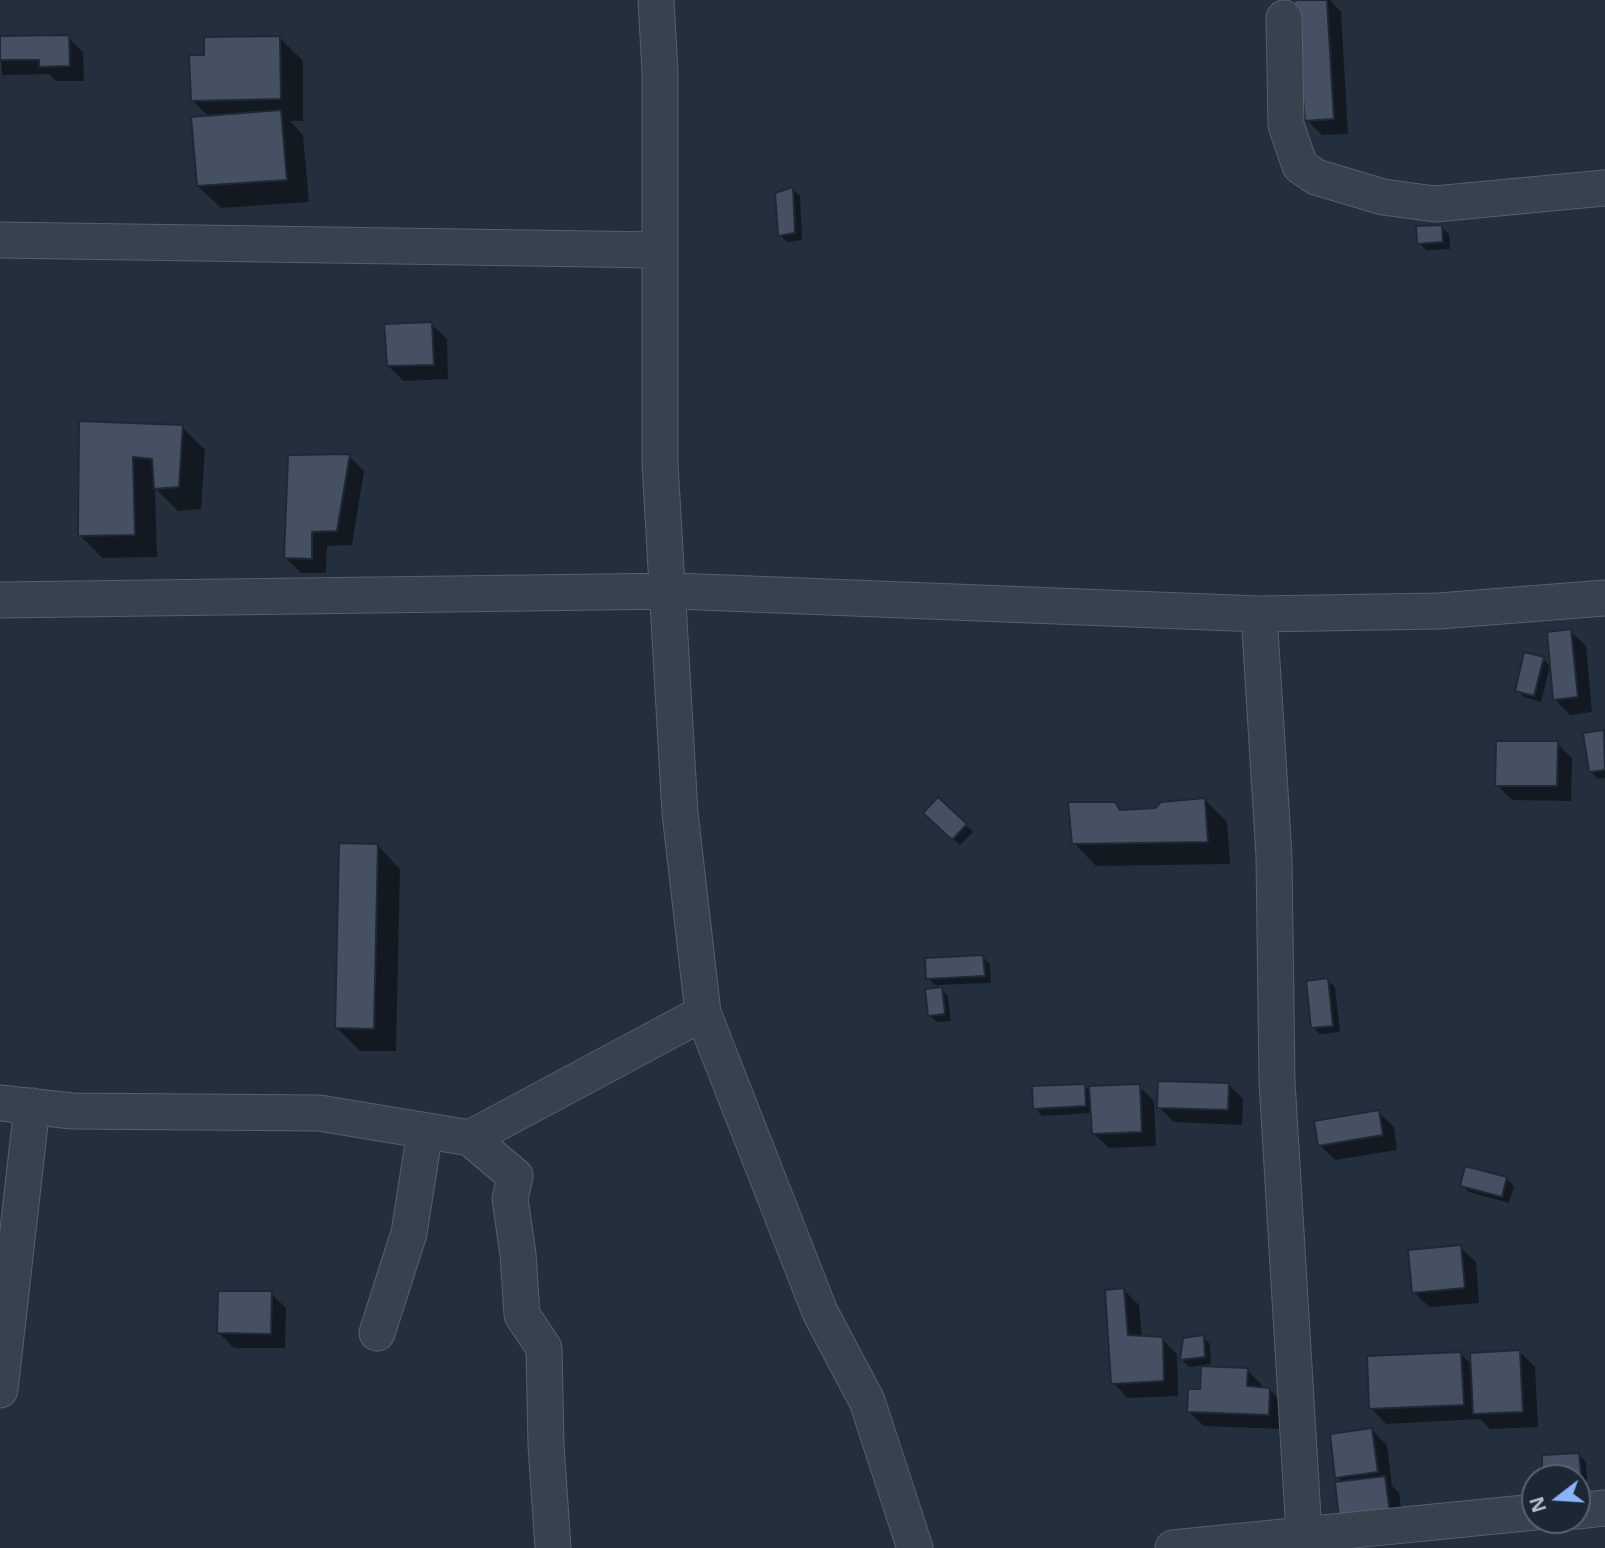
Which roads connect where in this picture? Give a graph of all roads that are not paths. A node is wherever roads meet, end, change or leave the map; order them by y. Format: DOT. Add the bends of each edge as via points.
graph roads {
  1 [pos="656,0"];
  2 [pos="1284,18"];
  3 [pos="1605,188"];
  4 [pos="0,240"];
  5 [pos="659,250"];
  6 [pos="667,591"];
  7 [pos="1605,598"];
  8 [pos="0,600"];
  9 [pos="1259,614"];
  10 [pos="703,1013"];
  11 [pos="16,1105"];
  12 [pos="425,1131"];
  13 [pos="470,1138"];
  14 [pos="377,1333"];
  15 [pos="0,1390"];
  16 [pos="1521,1513"];
  17 [pos="1304,1534"];
  18 [pos="553,1548"];
  19 [pos="915,1548"];
  20 [pos="1173,1548"];
  1 -- 5 [label="street"];
  2 -- 3 [label="street" via="1286,125 1300,166 1316,177 1383,197 1435,204"];
  4 -- 5 [label="street"];
  5 -- 6 [label="street" via="660,463"];
  6 -- 8 [label="street"];
  6 -- 9 [label="street"];
  6 -- 10 [label="street" via="680,813"];
  7 -- 9 [label="street" via="1439,611"];
  9 -- 17 [label="street" via="1274,856 1277,1081"];
  10 -- 13 [label="street"];
  10 -- 19 [label="street" via="820,1312 867,1401"];
  11 -- 12 [label="street" via="72,1111 319,1114"];
  11 -- 15 [label="street"];
  12 -- 13 [label="street"];
  12 -- 14 [label="street" via="409,1233"];
  13 -- 18 [label="street" via="515,1176 510,1199 522,1315 544,1348"];
  16 -- 17 [label="street"];
  17 -- 20 [label="street"];
}
